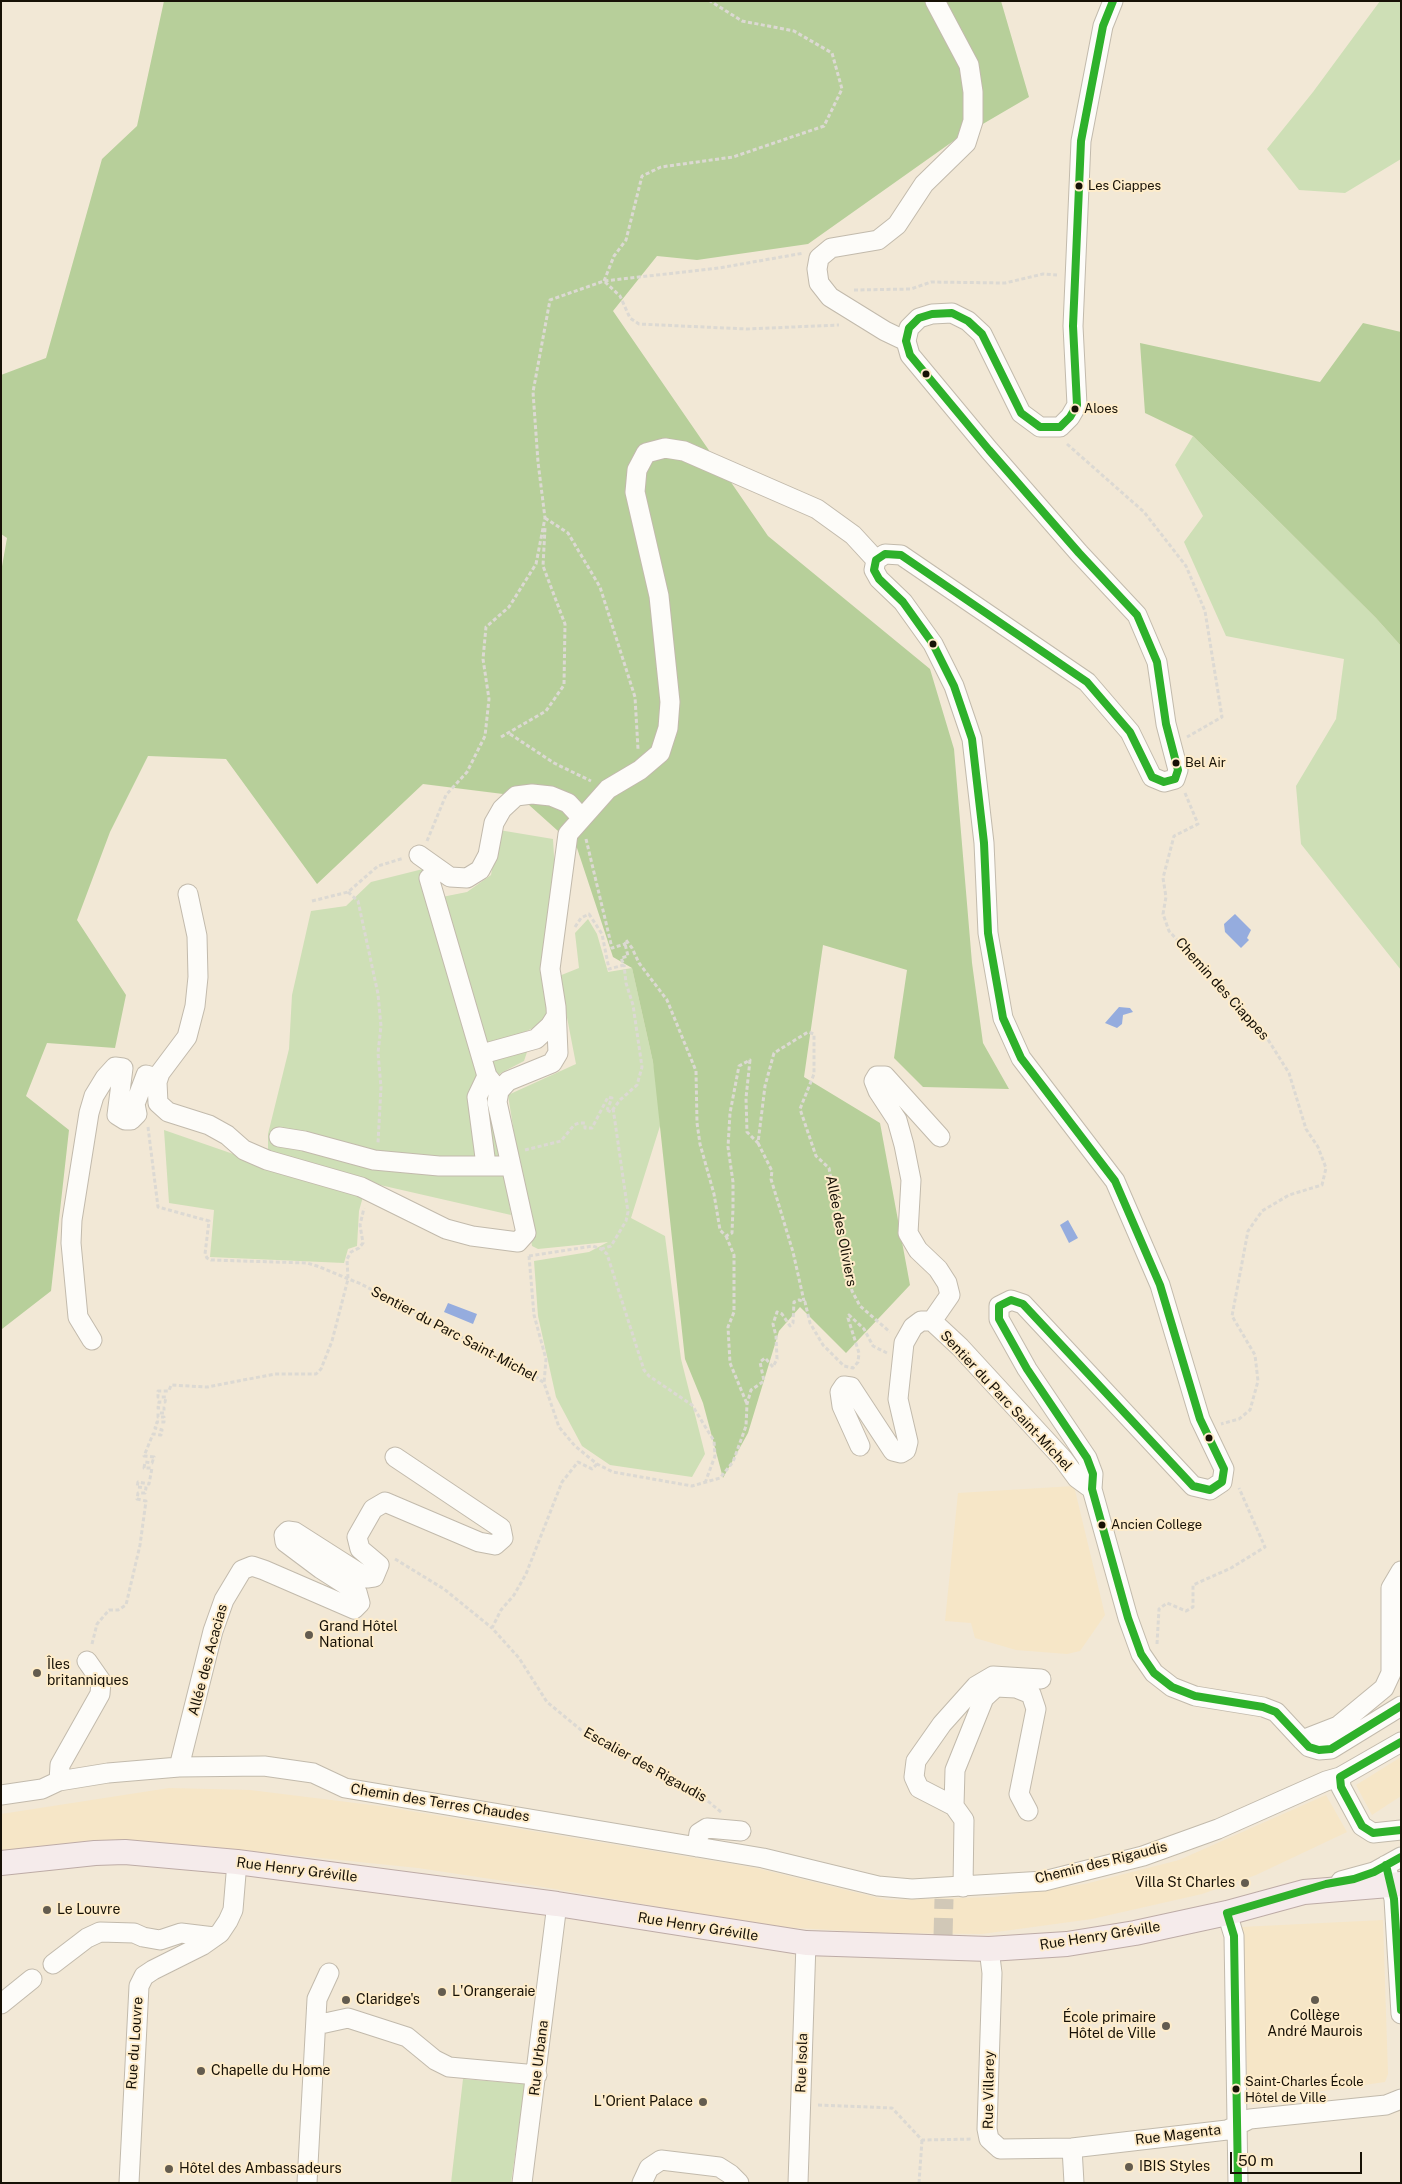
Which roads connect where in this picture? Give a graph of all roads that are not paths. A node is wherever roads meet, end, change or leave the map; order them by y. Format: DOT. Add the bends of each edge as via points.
graph roads {
  1 [pos="935,1"];
  2 [pos="1113,1"];
  3 [pos="906,341"];
  4 [pos="876,560"];
  5 [pos="581,818"];
  6 [pos="419,855"];
  7 [pos="429,878"];
  8 [pos="188,894"];
  9 [pos="555,1018"];
  10 [pos="482,1054"];
  11 [pos="157,1082"];
  12 [pos="493,1084"];
  13 [pos="279,1137"];
  14 [pos="940,1137"];
  15 [pos="486,1165"];
  16 [pos="511,1166"];
  17 [pos="932,1321"];
  18 [pos="92,1340"];
  19 [pos="860,1446"];
  20 [pos="395,1457"];
  21 [pos="1092,1489"];
  22 [pos="1401,1571"];
  23 [pos="87,1661"];
  24 [pos="1041,1678"];
  25 [pos="1401,1706"];
  26 [pos="1302,1740"];
  27 [pos="1401,1742"];
  28 [pos="179,1766"];
  29 [pos="59,1781"];
  30 [pos="1340,1782"];
  31 [pos="1,1795"];
  32 [pos="954,1806"];
  33 [pos="1028,1811"];
  34 [pos="1401,1830"];
  35 [pos="741,1831"];
  36 [pos="697,1847"];
  37 [pos="763,1858"];
  38 [pos="237,1862"];
  39 [pos="1,1863"];
  40 [pos="1395,1873"];
  41 [pos="963,1887"];
  42 [pos="557,1904"];
  43 [pos="1227,1913"];
  44 [pos="214,1937"];
  45 [pos="806,1943"];
  46 [pos="989,1948"];
  47 [pos="53,1964"];
  48 [pos="329,1973"];
  49 [pos="32,1979"];
  50 [pos="1,2004"];
  51 [pos="1401,2014"];
  52 [pos="316,2025"];
  53 [pos="537,2075"];
  54 [pos="1401,2099"];
  55 [pos="1236,2124"];
  56 [pos="1072,2148"];
  57 [pos="129,2183"];
  58 [pos="307,2183"];
  59 [pos="522,2183"];
  60 [pos="642,2183"];
  61 [pos="739,2183"];
  62 [pos="798,2183"];
  63 [pos="1074,2183"];
  64 [pos="1238,2183"];
  1 -- 3 [label="street" via="969,65 973,121 966,143 924,184 897,225 878,240 831,248 819,258 816,269 819,283 830,297"];
  2 -- 3 [label="street" via="1103,26 1080,141 1073,326 1077,405 1060,427 1040,427 1021,413 982,334 952,313 919,318 909,328"];
  3 -- 4 [label="street" via="910,355 989,450 1137,615 1157,662 1166,724 1178,770 1175,778 1164,782 1152,777 1130,732 1087,682 901,555 885,554"];
  4 -- 5 [label="street" via="853,536 817,509 684,452 665,448 646,453 637,470 635,492 658,596 670,702 668,728 660,754 608,789"];
  4 -- 21 [label="street" via="874,570 879,579 902,602 933,644 954,686 972,739 984,843 988,933 1003,1018 1021,1058 1115,1180 1160,1285 1200,1419 1224,1469 1222,1482 1210,1490 1193,1486 1023,1304 1011,1300 999,1306 999,1319 1027,1369 1087,1458 1093,1474"];
  5 -- 6 [label="street" via="568,803 551,796 516,796 502,809 494,823 488,854 480,870 467,878 450,877"];
  5 -- 9 [label="street" via="568,834 550,969"];
  7 -- 10 [label="street" via="470,1023"];
  8 -- 11 [label="street" via="197,936 195,1006 187,1037"];
  9 -- 10 [label="street" via="536,1038"];
  9 -- 12 [label="street" via="558,1053 552,1063"];
  10 -- 12 [label="street"];
  11 -- 16 [label="street" via="158,1103 168,1112 209,1125 244,1150 267,1160 361,1187 446,1229 472,1236 513,1243 526,1233"];
  11 -- 18 [label="street" via="146,1075 135,1104 137,1114 131,1120 125,1120 117,1115 123,1068 115,1067 94,1096 89,1113 72,1220 78,1317"];
  12 -- 15 [label="street" via="477,1097"];
  12 -- 16 [label="street"];
  13 -- 15 [label="street" via="374,1160 439,1166"];
  14 -- 17 [label="street" via="885,1076 877,1076 874,1082 897,1120 906,1154 911,1180 908,1233 918,1250 947,1282 950,1294"];
  15 -- 16 [label="street"];
  17 -- 19 [label="street, Sentier du Parc Saint-Michel" via="921,1321 912,1326 904,1342 898,1399 908,1442 906,1450 900,1453 893,1451 851,1388 844,1386 840,1392 842,1406"];
  17 -- 21 [label="street, Sentier du Parc Saint-Michel" via="960,1347 1077,1478"];
  20 -- 28 [label="street, Allée des Acacias" via="501,1528 503,1538 495,1545 479,1542 385,1502 373,1509 357,1537 360,1549 379,1564 374,1577 367,1578 295,1532 288,1531 284,1535 285,1542 357,1592 360,1603 354,1609 264,1570 252,1566 242,1570 224,1600 213,1631"];
  21 -- 26 [label="street" via="1128,1618 1141,1654 1154,1673 1172,1686 1195,1696 1264,1707 1276,1712"];
  22 -- 26 [label="street" via="1391,1588 1391,1674 1384,1688 1338,1726"];
  23 -- 29 [label="street" via="101,1681 100,1694 60,1765"];
  24 -- 32 [label="street" via="993,1676 976,1686 942,1724 916,1761 914,1777 919,1788"];
  25 -- 26 [label="street" via="1331,1749 1309,1747"];
  27 -- 30 [label="street, Chemin des Rigaudis"];
  28 -- 29 [label="street, Chemin des Terres Chaudes"];
  28 -- 36 [label="street, Chemin des Terres Chaudes" via="239,1765 313,1772 345,1788"];
  29 -- 31 [label="street, Chemin des Terres Chaudes" via="42,1788"];
  30 -- 34 [label="street" via="1362,1826 1373,1832"];
  30 -- 41 [label="street, Chemin des Rigaudis" via="1326,1781 1218,1829 1143,1856 1044,1880"];
  32 -- 33 [label="street" via="955,1770 984,1698 996,1687 1016,1688 1031,1694 1036,1710 1019,1794"];
  32 -- 41 [label="street" via="964,1820"];
  35 -- 36 [label="street" via="707,1828 699,1833"];
  36 -- 37 [label="street, Chemin des Terres Chaudes"];
  37 -- 41 [label="street, Chemin des Rigaudis" via="912,1894"];
  38 -- 39 [label="main road, Rue Henry Gréville" via="124,1852"];
  38 -- 42 [label="main road, Rue Henry Gréville"];
  38 -- 44 [label="street, Rue du Louvre" via="232,1910 228,1921"];
  40 -- 43 [label="main road, Rue Henry Gréville" via="1304,1892"];
  40 -- 51 [label="street"];
  42 -- 45 [label="main road, Rue Henry Gréville"];
  42 -- 53 [label="street, Rue Urbana"];
  43 -- 46 [label="main road, Rue Henry Gréville" via="1067,1944"];
  43 -- 55 [label="street" via="1234,1936"];
  44 -- 47 [label="street" via="181,1933 160,1940 134,1933 100,1932 86,1938"];
  44 -- 57 [label="street, Rue du Louvre" via="153,1970 144,1976 139,1986"];
  45 -- 46 [label="main road, Rue Henry Gréville" via="943,1942"];
  45 -- 62 [label="street, Rue Isola"];
  46 -- 56 [label="street, Rue Villarey" via="992,1973 989,2138 1000,2149"];
  48 -- 52 [label="street" via="317,1999"];
  49 -- 50 [label="street"];
  52 -- 53 [label="street" via="348,2018 407,2037 449,2067"];
  52 -- 58 [label="street"];
  53 -- 59 [label="street, Rue Urbana"];
  54 -- 55 [label="street, Rue Magenta" via="1386,2105 1250,2119"];
  55 -- 56 [label="street, Rue Magenta" via="1227,2130"];
  55 -- 64 [label="street"];
  56 -- 63 [label="street"];
  60 -- 61 [label="street" via="649,2168 662,2160 718,2167"];
}
